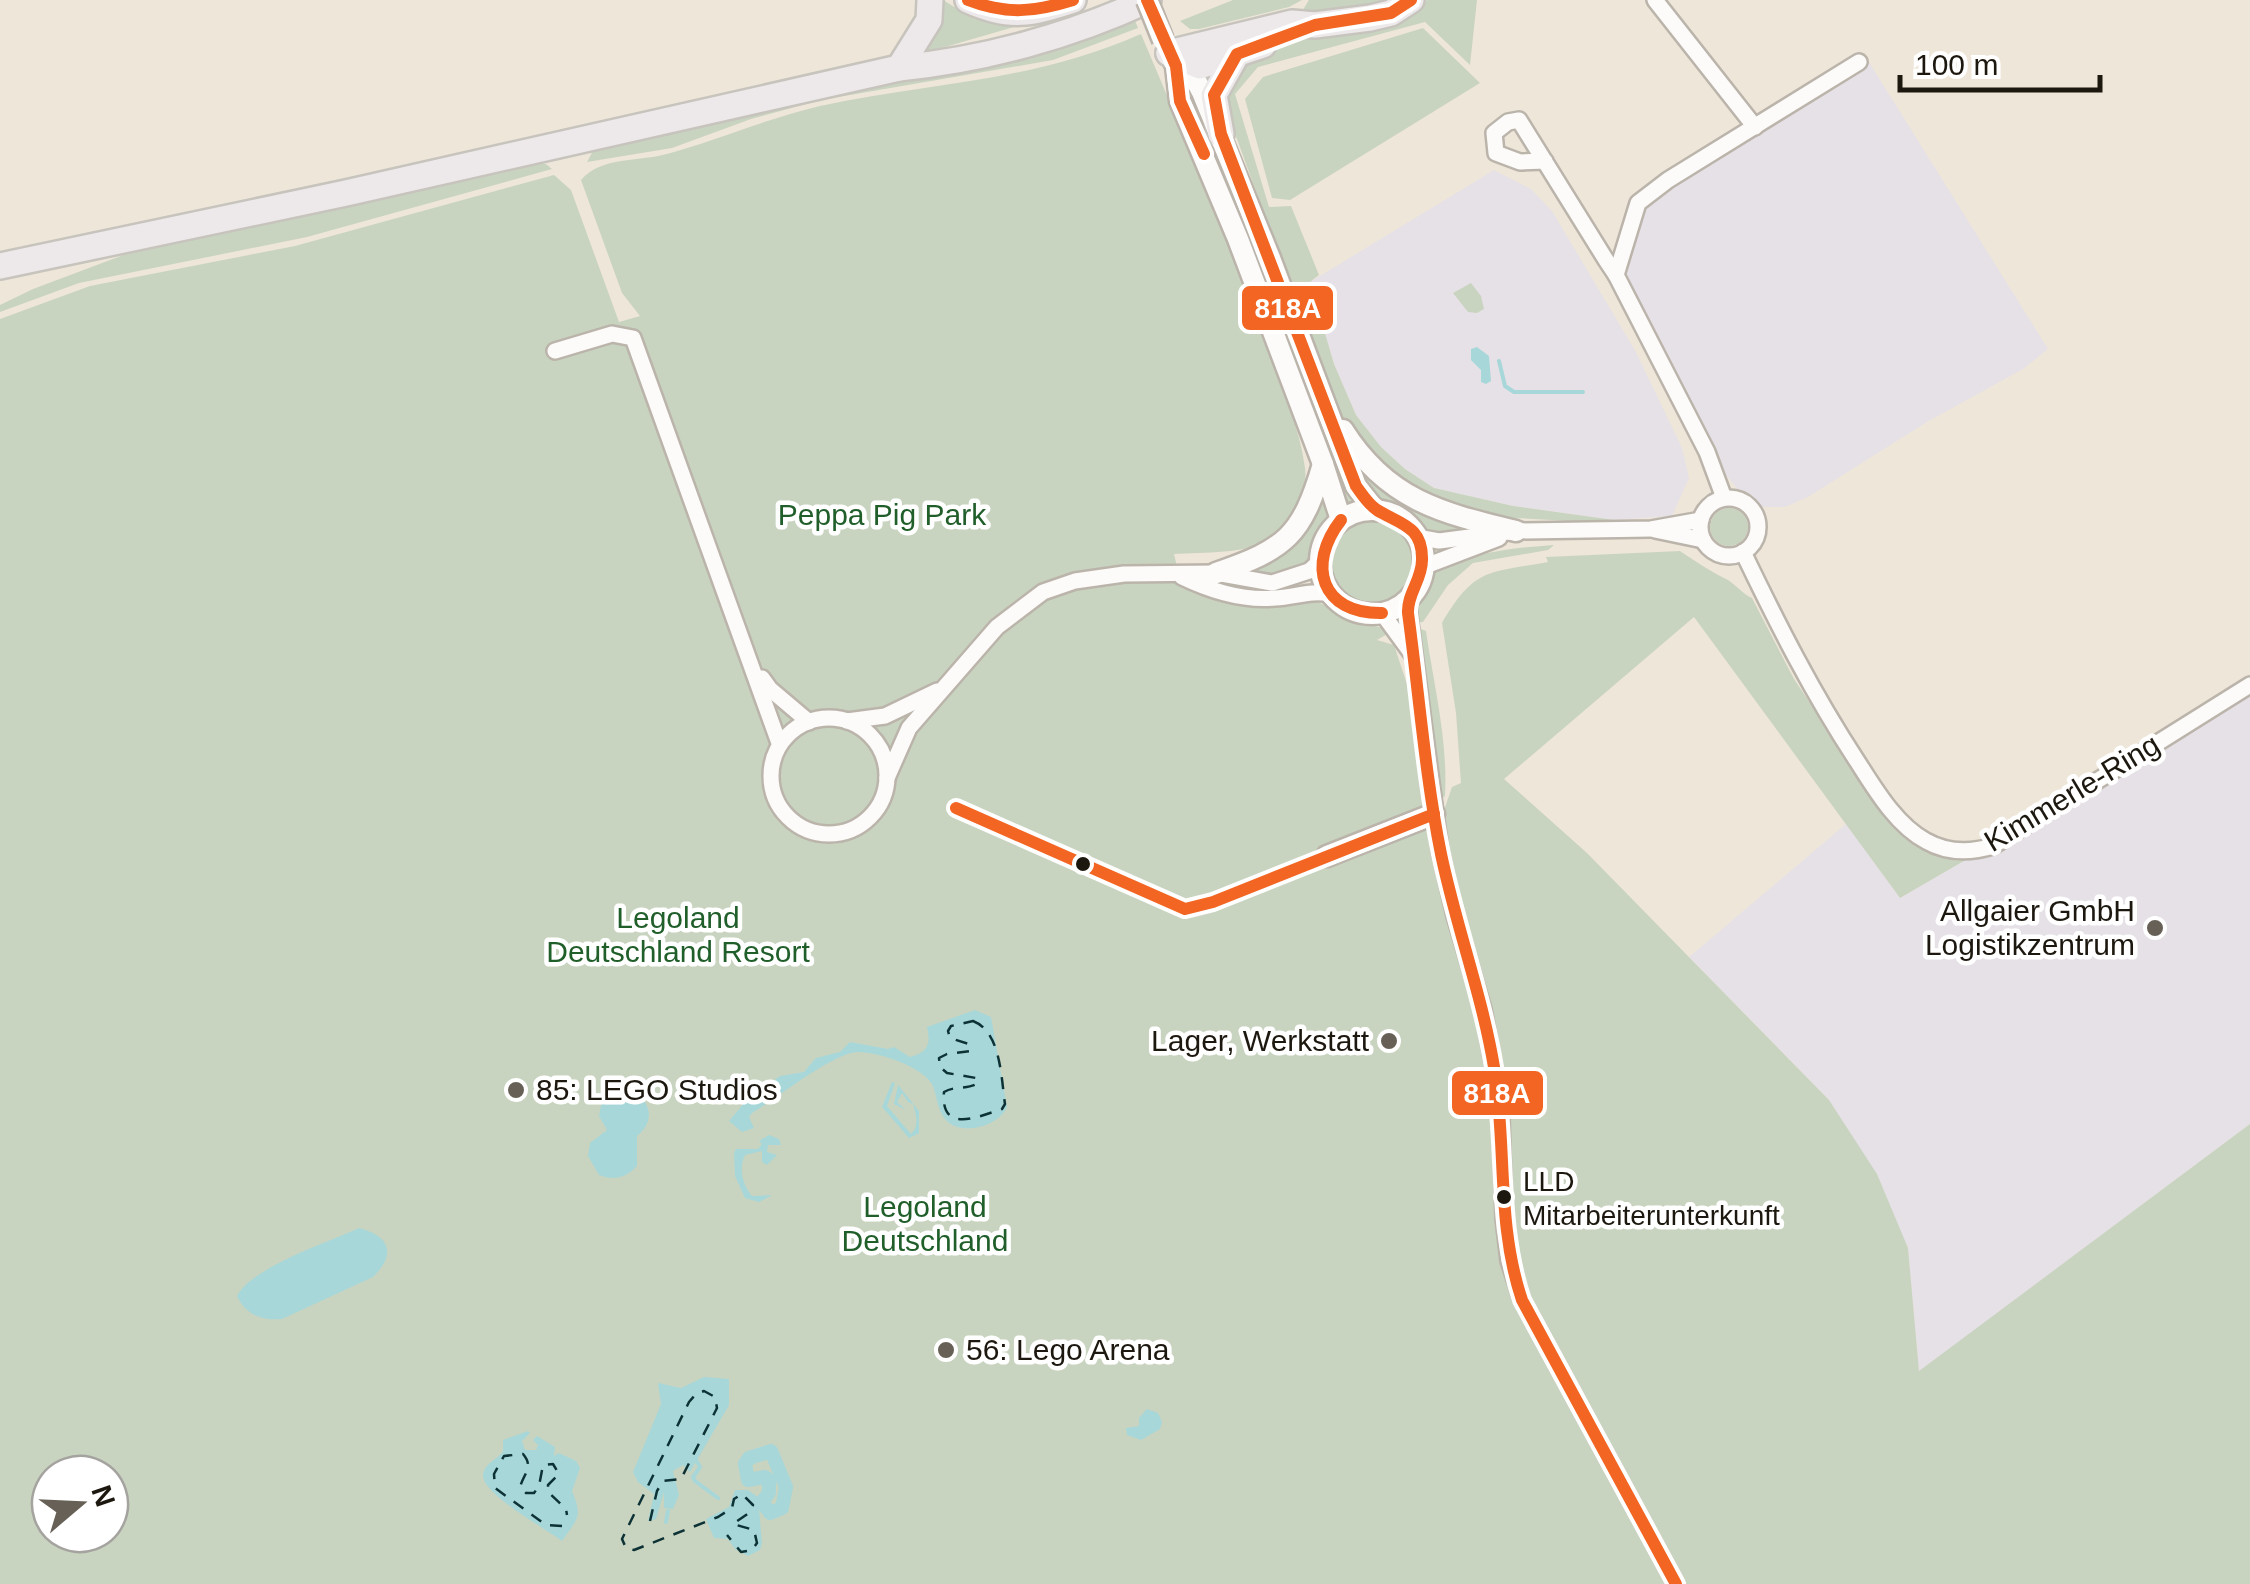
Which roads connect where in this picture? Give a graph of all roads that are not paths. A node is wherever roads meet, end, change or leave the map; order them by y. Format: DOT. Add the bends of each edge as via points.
graph roads {
  1 [pos="930,0"];
  2 [pos="968,0"];
  3 [pos="1073,0"];
  4 [pos="1098,0"];
  5 [pos="1148,0"];
  6 [pos="1412,0"];
  7 [pos="1656,0"];
  8 [pos="1314,24"];
  9 [pos="1169,53"];
  10 [pos="1237,54"];
  11 [pos="1859,62"];
  12 [pos="899,68"];
  13 [pos="1755,127"];
  14 [pos="1220,134"];
  15 [pos="1545,161"];
  16 [pos="0,266"];
  17 [pos="1616,275"];
  18 [pos="555,351"];
  19 [pos="1320,394"];
  20 [pos="1323,464"];
  21 [pos="1724,498"];
  22 [pos="1375,510"];
  23 [pos="1341,520"];
  24 [pos="1701,520"];
  25 [pos="1651,529"];
  26 [pos="1516,531"];
  27 [pos="1417,536"];
  28 [pos="1703,540"];
  29 [pos="1743,552"];
  30 [pos="1320,562"];
  31 [pos="1424,568"];
  32 [pos="1216,572"];
  33 [pos="1174,573"];
  34 [pos="1330,594"];
  35 [pos="1407,600"];
  36 [pos="1788,606"];
  37 [pos="1382,612"];
  38 [pos="1772,613"];
  39 [pos="1416,660"];
  40 [pos="754,666"];
  41 [pos="2250,685"];
  42 [pos="946,687"];
  43 [pos="847,721"];
  44 [pos="809,722"];
  45 [pos="779,742"];
  46 [pos="887,778"];
  47 [pos="1434,814"];
  48 [pos="1327,856"];
  49 [pos="1676,1584"];
  1 -- 12 [label="main road" via="929,20"];
  2 -- 3 [label="main road" via="1025,14"];
  4 -- 12 [label="main road"];
  5 -- 9 [label="street, bridge"];
  5 -- 12 [label="main road" via="1043,39"];
  6 -- 8 [label="main road" via="1391,14"];
  7 -- 13 [label="street"];
  8 -- 9 [label="main road"];
  8 -- 10 [label="main road"];
  9 -- 10 [label="main road" via="1200,66"];
  9 -- 14 [label="street" via="1194,79"];
  9 -- 20 [label="street" via="1180,101"];
  10 -- 14 [label="main road" via="1214,96"];
  11 -- 13 [label="street"];
  12 -- 16 [label="main road"];
  13 -- 17 [label="street" via="1638,203"];
  14 -- 19 [label="street"];
  15 -- 17 [label="street"];
  17 -- 21 [label="street"];
  18 -- 40 [label="street" via="620,333 633,338"];
  19 -- 22 [label="street" via="1356,486"];
  19 -- 26 [label="street" via="1354,448 1411,498"];
  20 -- 23 [label="street"];
  20 -- 32 [label="street" via="1294,534 1268,554"];
  21 -- 24 [label="street" via="1709,505"];
  21 -- 29 [label="street" via="1742,501 1756,515 1758,533"];
  22 -- 23 [label="street"];
  22 -- 27 [label="street" via="1392,514"];
  23 -- 30 [label="street" via="1322,545"];
  24 -- 25 [label="street"];
  24 -- 28 [label="street"];
  25 -- 26 [label="street"];
  25 -- 28 [label="street"];
  26 -- 27 [label="street" via="1440,541"];
  26 -- 31 [label="street"];
  27 -- 31 [label="street"];
  28 -- 29 [label="street" via="1716,553"];
  29 -- 38 [label="street, Kimmerle-Ring"];
  30 -- 32 [label="street" via="1272,583"];
  30 -- 34 [label="street"];
  31 -- 35 [label="street"];
  32 -- 33 [label="street"];
  33 -- 34 [label="street" via="1242,598"];
  33 -- 42 [label="street" via="1102,576 1043,592 997,627"];
  34 -- 37 [label="street" via="1359,613"];
  35 -- 37 [label="street"];
  35 -- 39 [label="street"];
  36 -- 38 [label="street"];
  37 -- 39 [label="street"];
  38 -- 41 [label="street, Kimmerle-Ring" via="1813,694 1878,794 1916,835 1946,849 1993,846"];
  39 -- 47 [label="street"];
  40 -- 44 [label="street"];
  40 -- 45 [label="street"];
  42 -- 43 [label="street" via="885,716"];
  42 -- 46 [label="street" via="909,728"];
  43 -- 44 [label="street"];
  43 -- 46 [label="street" via="876,742"];
  44 -- 45 [label="street"];
  45 -- 46 [label="street" via="772,769 778,802 817,832 834,834 865,821"];
  47 -- 48 [label="street"];
  47 -- 49 [label="street" via="1494,1068 1509,1261 1522,1300"];
}
